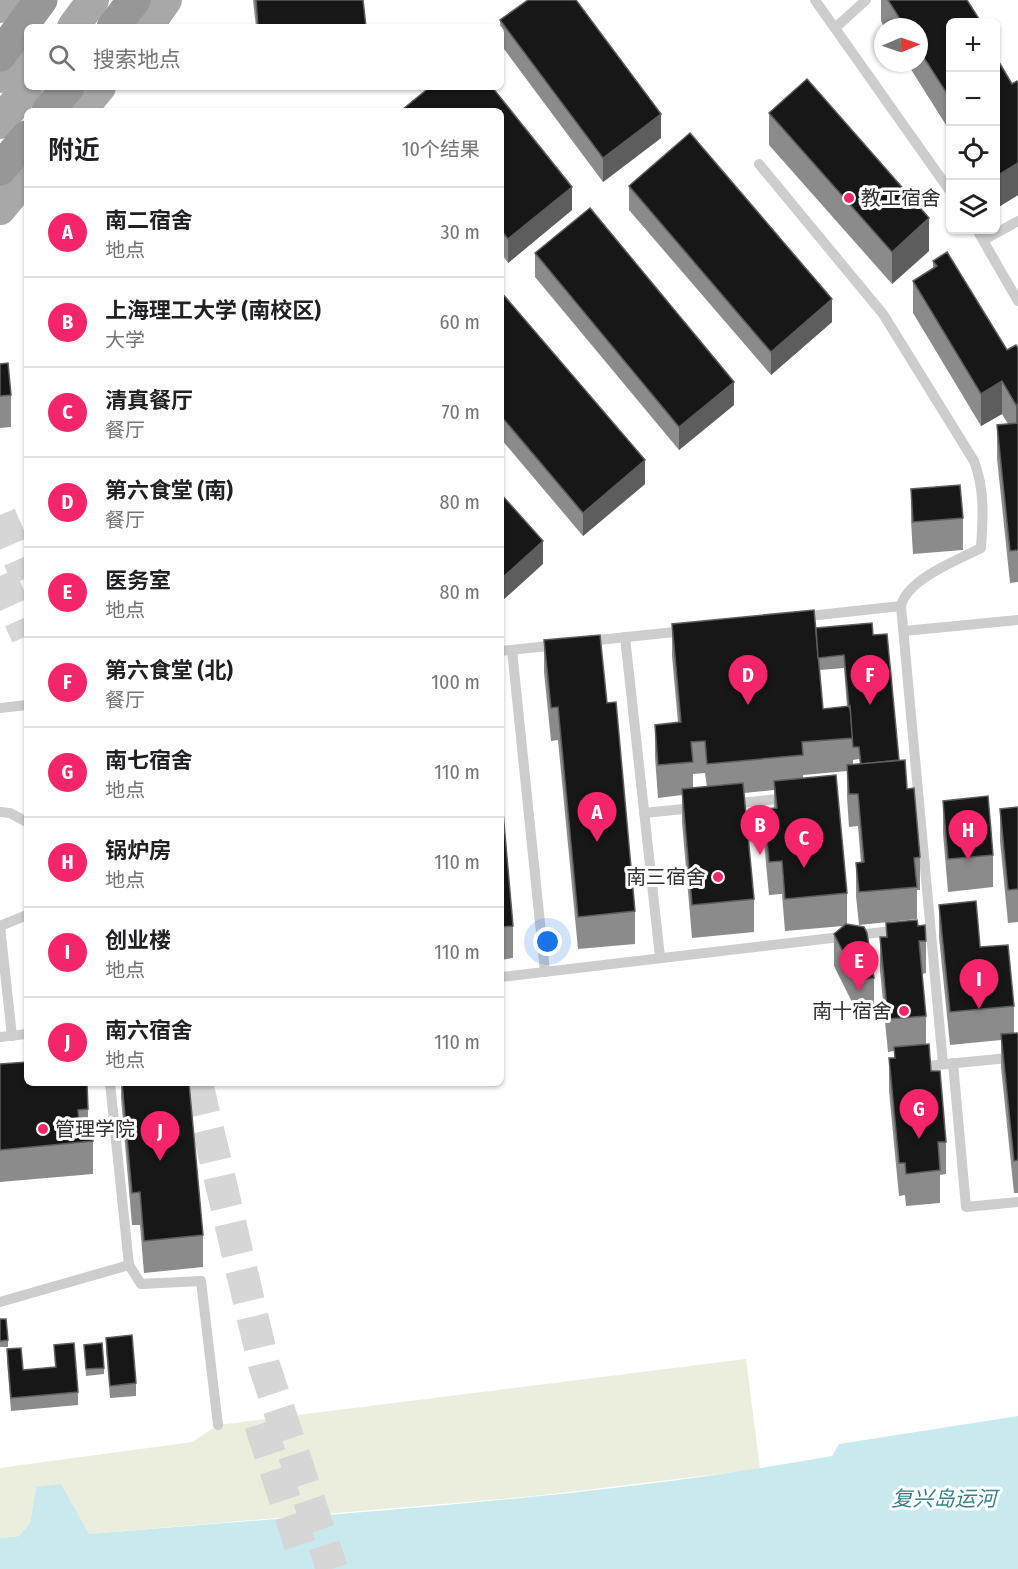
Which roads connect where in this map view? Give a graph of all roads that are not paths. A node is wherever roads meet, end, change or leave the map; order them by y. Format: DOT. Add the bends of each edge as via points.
graph roads {
  1 [pos="5,0"];
  2 [pos="41,0"];
  3 [pos="57,0"];
  4 [pos="93,0"];
  5 [pos="134,0"];
  6 [pos="166,0"];
  7 [pos="815,0"];
  8 [pos="866,0"];
  9 [pos="0,8"];
  10 [pos="39,24"];
  11 [pos="75,24"];
  12 [pos="115,24"];
  13 [pos="149,24"];
  14 [pos="835,28"];
  15 [pos="24,45"];
  16 [pos="0,55"];
  17 [pos="0,77"];
  18 [pos="25,90"];
  19 [pos="66,90"];
  20 [pos="98,90"];
  21 [pos="50,108"];
  22 [pos="82,108"];
  23 [pos="0,123"];
  24 [pos="24,141"];
  25 [pos="759,164"];
  26 [pos="0,169"];
  27 [pos="24,180"];
  28 [pos="946,184"];
  29 [pos="0,209"];
  30 [pos="1018,221"];
  31 [pos="980,234"];
  32 [pos="984,240"];
  33 [pos="1018,301"];
  34 [pos="902,606"];
  35 [pos="786,619"];
  36 [pos="1018,620"];
  37 [pos="694,630"];
  38 [pos="904,631"];
  39 [pos="625,637"];
  40 [pos="506,651"];
  41 [pos="24,705"];
  42 [pos="0,708"];
  43 [pos="918,783"];
  44 [pos="906,785"];
  45 [pos="799,796"];
  46 [pos="716,806"];
  47 [pos="704,807"];
  48 [pos="0,812"];
  49 [pos="644,813"];
  50 [pos="24,820"];
  51 [pos="24,916"];
  52 [pos="0,926"];
  53 [pos="931,926"];
  54 [pos="919,927"];
  55 [pos="907,929"];
  56 [pos="660,957"];
  57 [pos="545,972"];
  58 [pos="504,977"];
  59 [pos="24,1034"];
  60 [pos="12,1036"];
  61 [pos="0,1037"];
  62 [pos="1018,1057"];
  63 [pos="948,1064"];
  64 [pos="905,1068"];
  65 [pos="110,1086"];
  66 [pos="1018,1202"];
  67 [pos="129,1265"];
  68 [pos="0,1302"];
  69 [pos="218,1425"];
  1 -- 9 [label="main road"];
  2 -- 16 [label="highway"];
  3 -- 10 [label="main road"];
  4 -- 11 [label="main road"];
  5 -- 12 [label="highway"];
  6 -- 13 [label="main road"];
  7 -- 14 [label="lane"];
  8 -- 14 [label="lane"];
  14 -- 28 [label="lane"];
  15 -- 17 [label="main road"];
  18 -- 23 [label="main road"];
  19 -- 21 [label="highway"];
  20 -- 22 [label="main road"];
  24 -- 26 [label="highway"];
  25 -- 34 [label="lane" via="883,314 974,461 980,477 981,548 910,590 903,597"];
  27 -- 29 [label="main road"];
  30 -- 32 [label="lane"];
  31 -- 32 [label="lane"];
  32 -- 33 [label="lane"];
  34 -- 35 [label="lane"];
  34 -- 38 [label="lane"];
  36 -- 38 [label="lane"];
  37 -- 39 [label="lane"];
  38 -- 43 [label="lane"];
  39 -- 40 [label="lane"];
  39 -- 49 [label="lane"];
  40 -- 57 [label="lane"];
  41 -- 42 [label="lane"];
  43 -- 44 [label="lane"];
  43 -- 53 [label="lane"];
  45 -- 46 [label="lane"];
  47 -- 49 [label="lane"];
  48 -- 50 [label="lane"];
  49 -- 56 [label="lane"];
  51 -- 52 [label="lane"];
  52 -- 60 [label="lane"];
  53 -- 54 [label="lane"];
  53 -- 63 [label="lane"];
  55 -- 56 [label="lane"];
  56 -- 57 [label="lane"];
  57 -- 58 [label="lane"];
  59 -- 60 [label="lane"];
  60 -- 61 [label="lane"];
  62 -- 63 [label="lane"];
  63 -- 64 [label="lane"];
  63 -- 66 [label="lane" via="966,1207"];
  65 -- 67 [label="lane"];
  67 -- 68 [label="lane"];
  67 -- 69 [label="lane" via="133,1277 141,1284 201,1281"];
}
